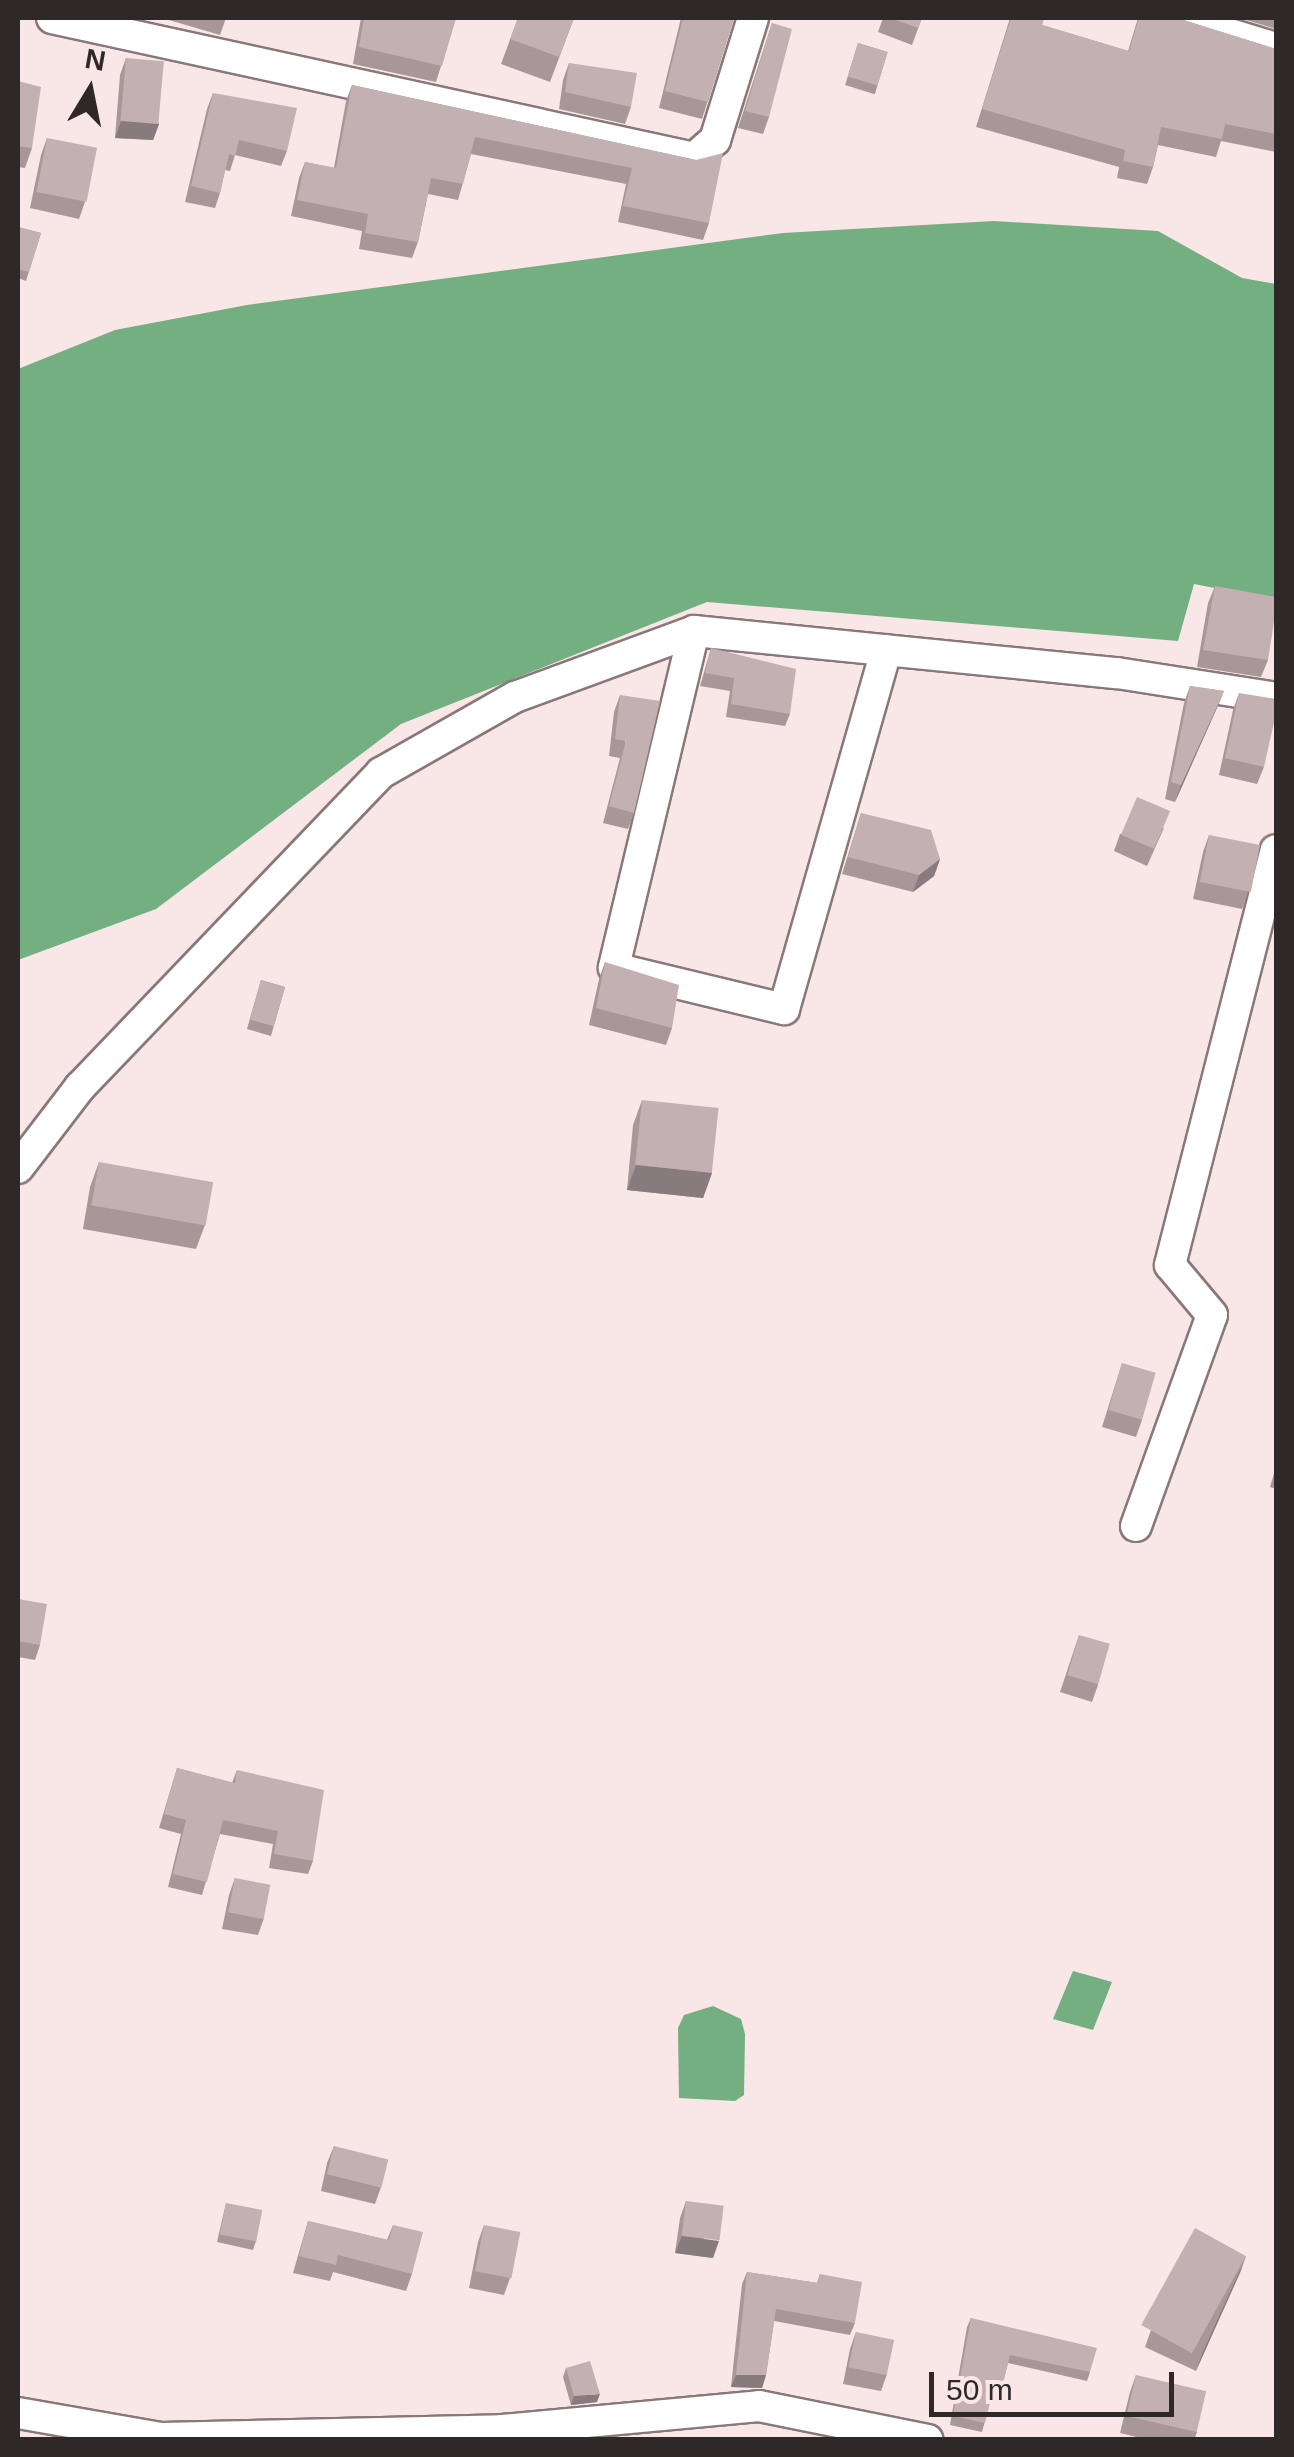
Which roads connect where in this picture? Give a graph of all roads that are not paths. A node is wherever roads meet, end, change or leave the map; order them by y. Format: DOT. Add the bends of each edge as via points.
graph roads {
  1 [pos="52,18"];
  2 [pos="753,18"];
  3 [pos="1177,18"];
  4 [pos="1276,48"];
  5 [pos="694,631"];
  6 [pos="886,650"];
  7 [pos="1276,698"];
  8 [pos="1276,850"];
  9 [pos="18,1168"];
  10 [pos="1136,1526"];
  11 [pos="18,2414"];
  12 [pos="928,2440"];
  1 -- 2 [label="street" via="694,158 715,140"];
  3 -- 4 [label="street"];
  5 -- 6 [label="street"];
  5 -- 6 [label="street" via="614,968 784,1009"];
  5 -- 9 [label="street" via="515,696 381,773 80,1087"];
  6 -- 7 [label="street" via="1117,673"];
  8 -- 10 [label="street" via="1170,1266 1212,1315"];
  11 -- 12 [label="street" via="161,2438 502,2430 760,2406"];
}
